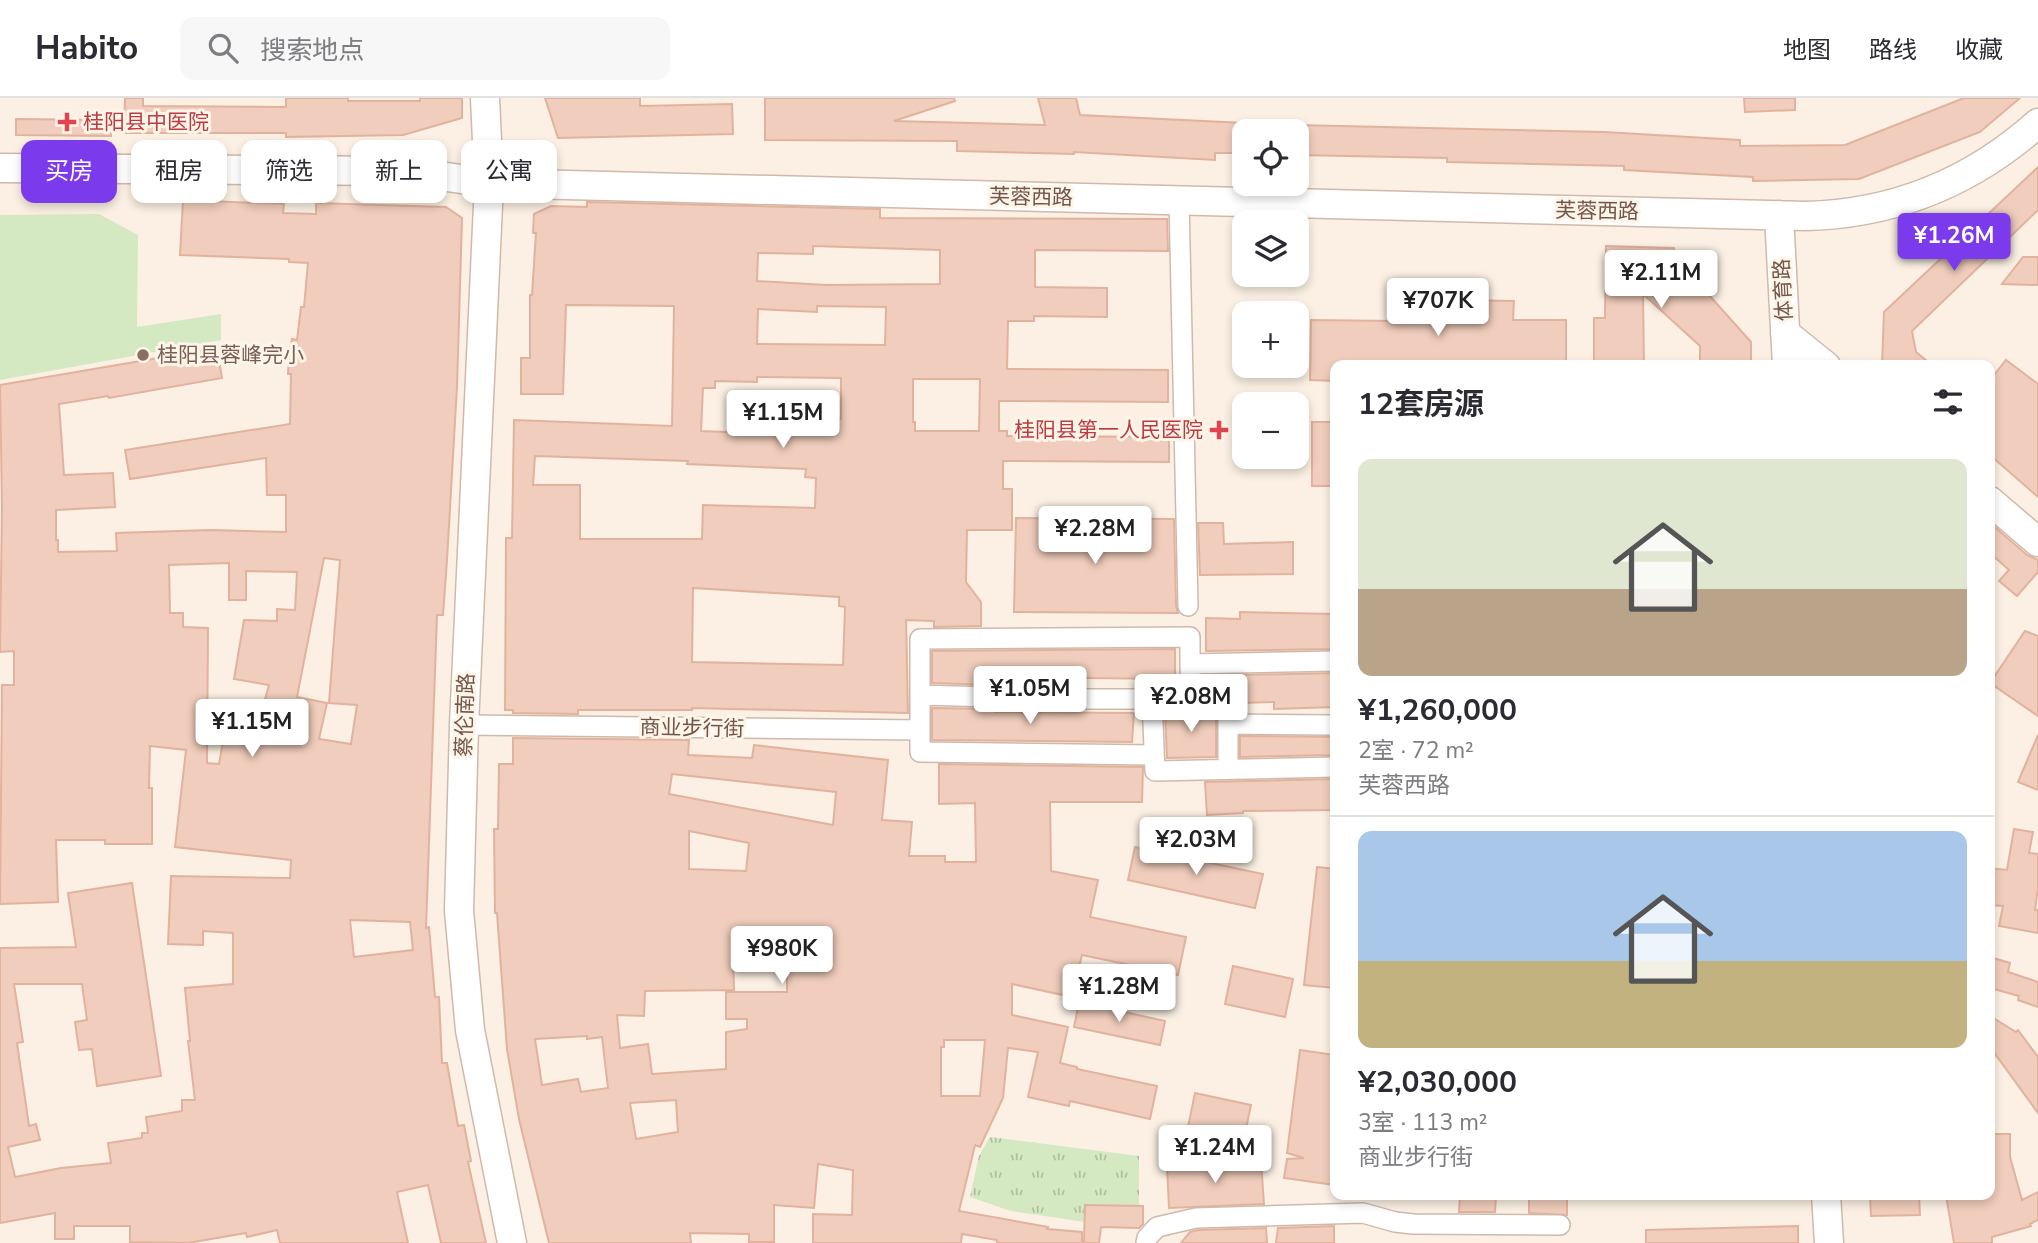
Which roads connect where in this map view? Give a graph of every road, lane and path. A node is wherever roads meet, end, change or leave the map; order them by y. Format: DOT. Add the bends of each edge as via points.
graph roads {
  1 [pos="485,98"];
  2 [pos="2038,123"];
  3 [pos="487,140"];
  4 [pos="0,168"];
  5 [pos="461,179"];
  6 [pos="557,185"];
  7 [pos="1179,200"];
  8 [pos="488,203"];
  9 [pos="1779,215"];
  10 [pos="1786,333"];
  11 [pos="1787,360"];
  12 [pos="1819,360"];
  13 [pos="1995,505"];
  14 [pos="2038,542"];
  15 [pos="1188,606"];
  16 [pos="1330,661"];
  17 [pos="1190,664"];
  18 [pos="920,695"];
  19 [pos="1152,699"];
  20 [pos="1191,699"];
  21 [pos="1228,724"];
  22 [pos="464,725"];
  23 [pos="1330,725"];
  24 [pos="920,730"];
  25 [pos="1154,755"];
  26 [pos="1330,767"];
  27 [pos="1228,769"];
  28 [pos="1826,1200"];
  29 [pos="1560,1225"];
  30 [pos="512,1243"];
  31 [pos="1146,1243"];
  32 [pos="1829,1243"];
  1 -- 3 [label="street, 蔡伦南路"];
  2 -- 9 [label="street, 芙蓉西路" via="1979,168 1918,197 1856,212"];
  4 -- 5 [label="street, 芙蓉西路" via="405,171"];
  6 -- 7 [label="street, 芙蓉西路"];
  7 -- 9 [label="street, 芙蓉西路"];
  7 -- 15 [label="street"];
  8 -- 22 [label="street, 蔡伦南路"];
  9 -- 10 [label="street, 体育路"];
  10 -- 11 [label="street, 体育路"];
  10 -- 12 [label="street"];
  13 -- 14 [label="street"];
  16 -- 17 [label="street"];
  17 -- 18 [label="street" via="1190,637 920,639"];
  17 -- 20 [label="street"];
  18 -- 19 [label="street"];
  18 -- 24 [label="street"];
  19 -- 20 [label="street"];
  19 -- 25 [label="street"];
  20 -- 21 [label="street" via="1228,699"];
  21 -- 23 [label="street"];
  21 -- 27 [label="street"];
  22 -- 24 [label="street, 商业步行街"];
  22 -- 30 [label="street, 蔡伦南路" via="459,911 470,1030"];
  24 -- 25 [label="street" via="920,752"];
  25 -- 27 [label="street" via="1154,772"];
  26 -- 27 [label="street"];
  28 -- 32 [label="street"];
  29 -- 31 [label="street" via="1413,1224 1363,1213 1196,1218 1157,1227"];
}
